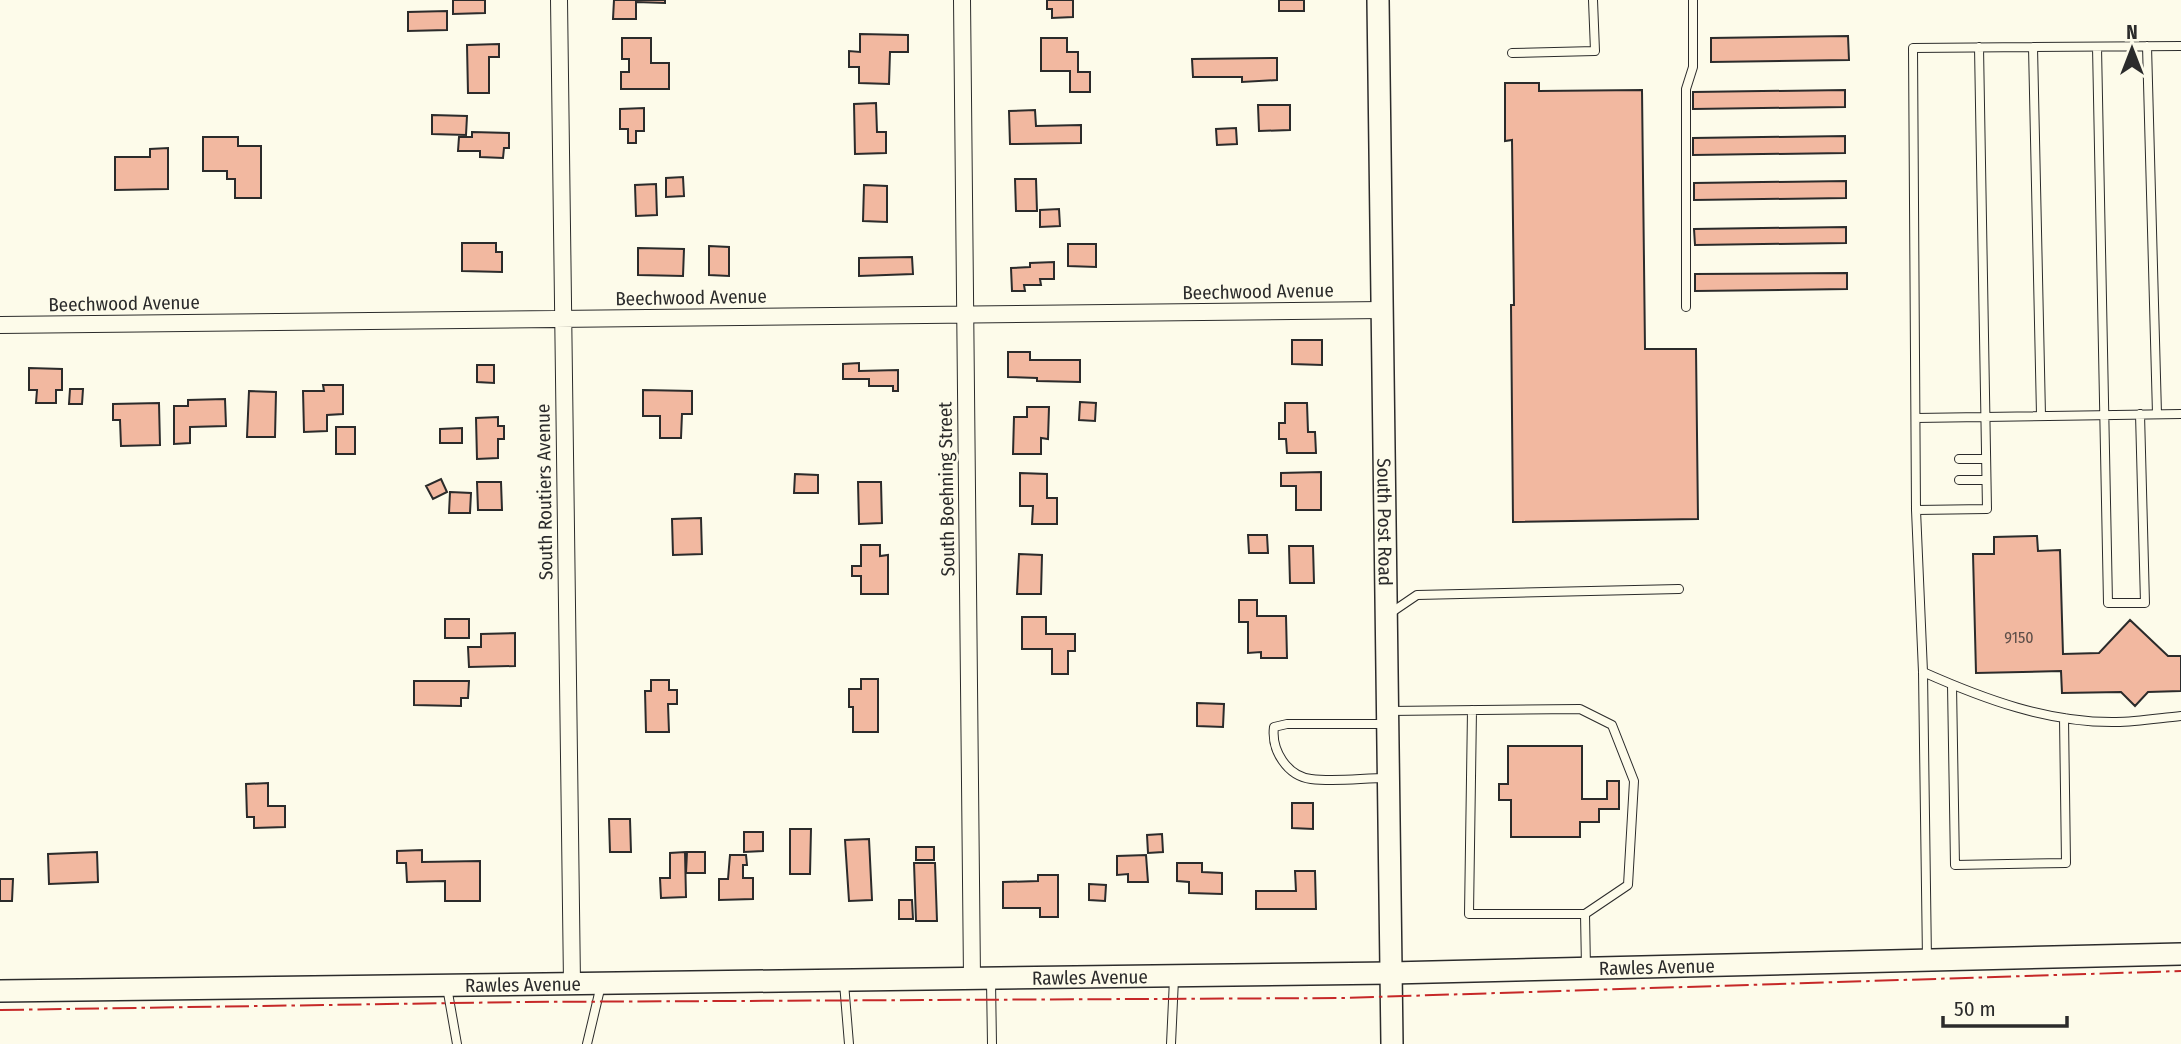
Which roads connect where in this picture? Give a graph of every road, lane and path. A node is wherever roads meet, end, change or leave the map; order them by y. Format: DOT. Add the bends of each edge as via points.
graph roads {
  1 [pos="559,0"];
  2 [pos="962,0"];
  3 [pos="1378,0"];
  4 [pos="1593,0"];
  5 [pos="1693,0"];
  6 [pos="2147,46"];
  7 [pos="2181,46"];
  8 [pos="1979,47"];
  9 [pos="2034,47"];
  10 [pos="2097,47"];
  11 [pos="1512,53"];
  12 [pos="1686,307"];
  13 [pos="1382,310"];
  14 [pos="965,315"];
  15 [pos="562,319"];
  16 [pos="0,326"];
  17 [pos="2105,414"];
  18 [pos="2140,414"];
  19 [pos="2157,414"];
  20 [pos="2181,414"];
  21 [pos="2041,415"];
  22 [pos="1985,416"];
  23 [pos="1916,418"];
  24 [pos="1986,459"];
  25 [pos="1959,460"];
  26 [pos="1959,480"];
  27 [pos="1986,480"];
  28 [pos="1916,510"];
  29 [pos="1679,589"];
  30 [pos="1386,616"];
  31 [pos="1923,672"];
  32 [pos="1952,685"];
  33 [pos="1472,710"];
  34 [pos="2181,716"];
  35 [pos="1388,717"];
  36 [pos="2064,718"];
  37 [pos="1388,778"];
  38 [pos="1585,914"];
  39 [pos="2181,954"];
  40 [pos="1927,960"];
  41 [pos="1586,968"];
  42 [pos="1391,973"];
  43 [pos="1174,976"];
  44 [pos="981,978"];
  45 [pos="844,980"];
  46 [pos="602,982"];
  47 [pos="572,983"];
  48 [pos="446,984"];
  49 [pos="0,991"];
  50 [pos="457,1044"];
  51 [pos="587,1044"];
  52 [pos="849,1044"];
  53 [pos="992,1044"];
  54 [pos="1171,1044"];
  55 [pos="1392,1044"];
  1 -- 15 [label="street, South Routiers Avenue"];
  2 -- 14 [label="street, South Boehning Street"];
  3 -- 13 [label="street, South Post Road"];
  4 -- 11 [label="lane" via="1595,51"];
  5 -- 12 [label="lane" via="1693,67 1686,89"];
  6 -- 7 [label="lane"];
  6 -- 10 [label="lane"];
  6 -- 19 [label="lane"];
  8 -- 9 [label="lane"];
  8 -- 22 [label="lane"];
  8 -- 23 [label="lane" via="1913,48"];
  9 -- 10 [label="lane"];
  9 -- 21 [label="lane"];
  10 -- 17 [label="lane"];
  13 -- 14 [label="street, Beechwood Avenue"];
  13 -- 30 [label="street, South Post Road"];
  14 -- 15 [label="street, Beechwood Avenue"];
  14 -- 44 [label="street, South Boehning Street"];
  15 -- 16 [label="street, Beechwood Avenue"];
  15 -- 47 [label="street, South Routiers Avenue"];
  17 -- 18 [label="lane"];
  17 -- 18 [label="lane" via="2108,603 2145,603"];
  17 -- 21 [label="lane"];
  18 -- 19 [label="lane"];
  19 -- 20 [label="lane"];
  21 -- 22 [label="lane"];
  22 -- 23 [label="lane"];
  22 -- 24 [label="lane"];
  23 -- 28 [label="lane" via="1921,460"];
  24 -- 25 [label="lane"];
  24 -- 27 [label="lane"];
  26 -- 27 [label="lane"];
  27 -- 28 [label="lane" via="1987,509"];
  28 -- 31 [label="lane"];
  29 -- 30 [label="lane" via="1417,595"];
  30 -- 35 [label="street, South Post Road"];
  31 -- 32 [label="lane"];
  31 -- 40 [label="lane"];
  32 -- 36 [label="lane" via="2011,707"];
  32 -- 36 [label="lane" via="1955,864 2066,863"];
  33 -- 35 [label="lane"];
  33 -- 38 [label="lane" via="1469,914"];
  33 -- 38 [label="lane" via="1580,709 1612,725 1634,781 1629,885"];
  34 -- 36 [label="lane" via="2116,722"];
  35 -- 37 [label="street, South Post Road"];
  35 -- 37 [label="lane" via="1287,723 1274,727 1273,738 1286,767 1309,779"];
  37 -- 42 [label="street, South Post Road"];
  38 -- 41 [label="lane"];
  39 -- 40 [label="street, Rawles Avenue"];
  40 -- 41 [label="street, Rawles Avenue"];
  41 -- 42 [label="street, Rawles Avenue"];
  42 -- 43 [label="street, Rawles Avenue"];
  42 -- 55 [label="street, South Post Road"];
  43 -- 44 [label="street, Rawles Avenue"];
  43 -- 54 [label="lane"];
  44 -- 45 [label="street, Rawles Avenue"];
  44 -- 53 [label="lane"];
  45 -- 46 [label="street, Rawles Avenue"];
  45 -- 52 [label="lane"];
  46 -- 47 [label="street, Rawles Avenue"];
  46 -- 51 [label="lane"];
  47 -- 48 [label="street, Rawles Avenue"];
  48 -- 49 [label="street, Rawles Avenue"];
  48 -- 50 [label="lane"];
}
